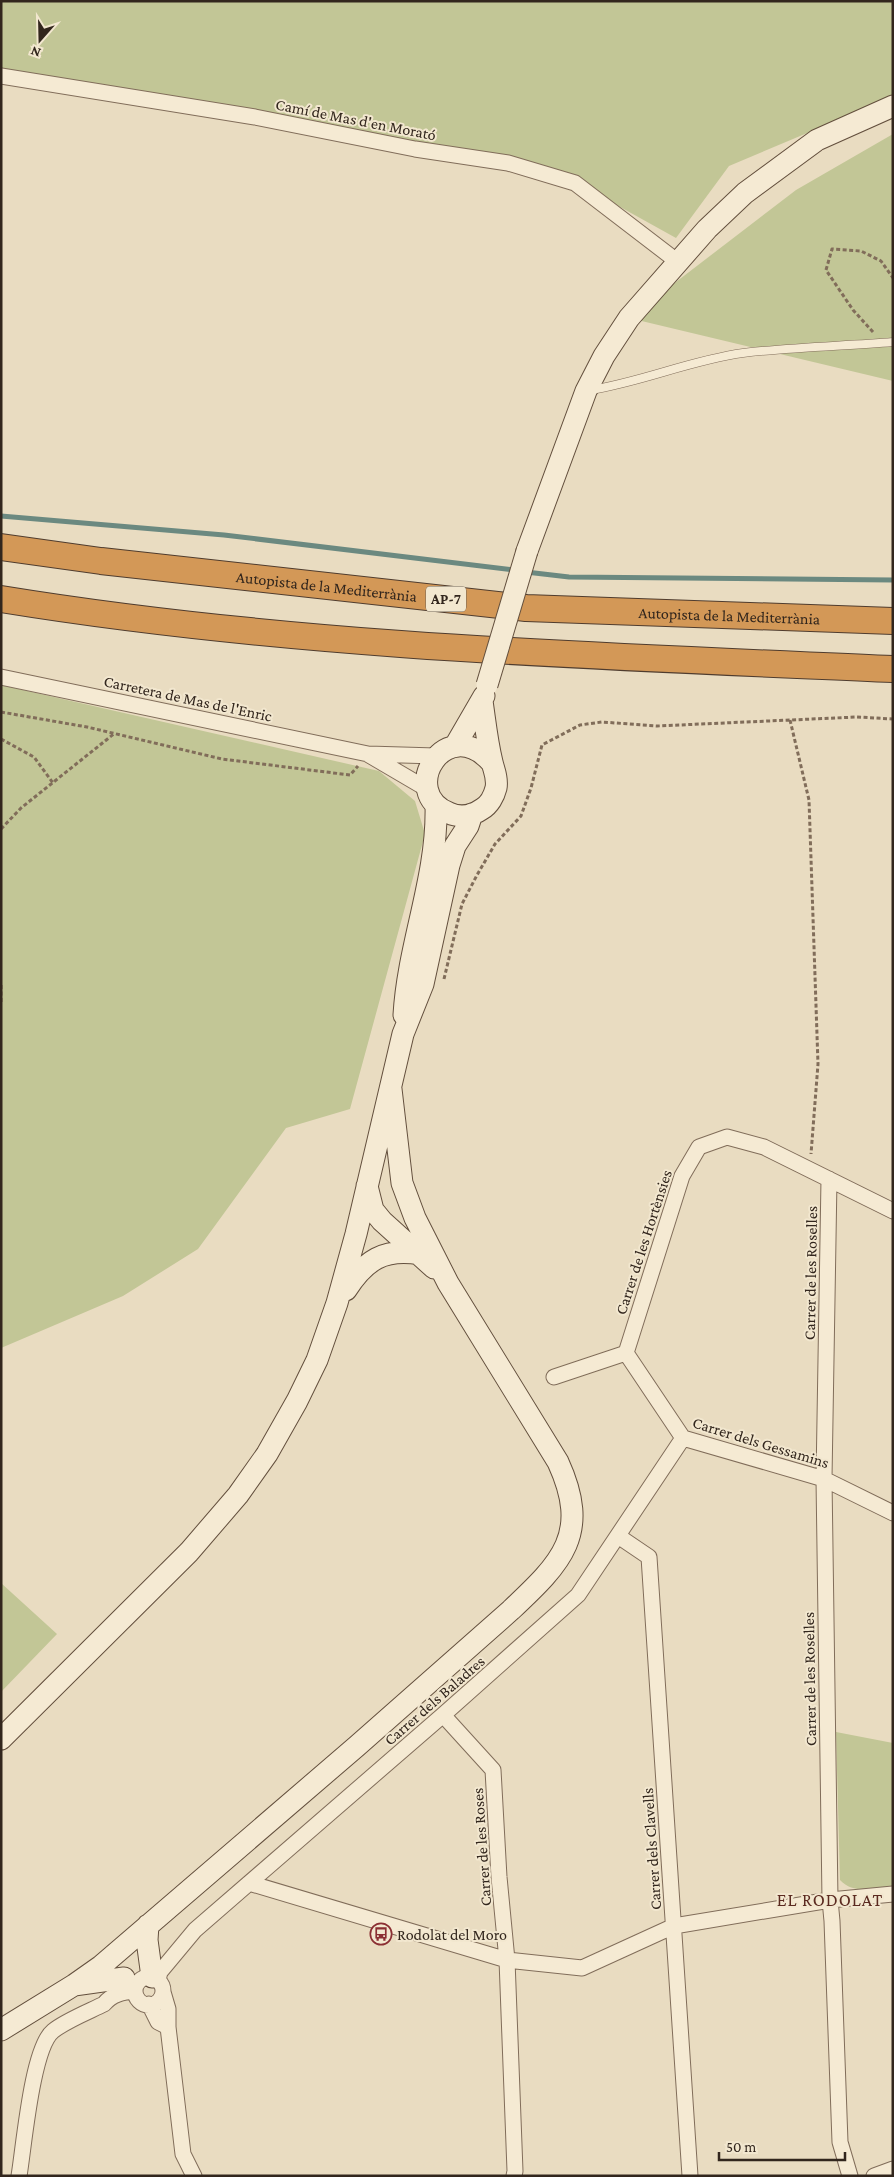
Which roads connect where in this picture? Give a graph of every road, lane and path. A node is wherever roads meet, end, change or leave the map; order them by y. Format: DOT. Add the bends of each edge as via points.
graph roads {
  1 [pos="1,76"];
  2 [pos="893,106"];
  3 [pos="678,262"];
  4 [pos="893,278"];
  5 [pos="893,342"];
  6 [pos="882,343"];
  7 [pos="586,391"];
  8 [pos="1,547"];
  9 [pos="1,599"];
  10 [pos="893,621"];
  11 [pos="893,669"];
  12 [pos="1,677"];
  13 [pos="485,693"];
  14 [pos="1,712"];
  15 [pos="893,719"];
  16 [pos="790,720"];
  17 [pos="116,733"];
  18 [pos="1,739"];
  19 [pos="455,746"];
  20 [pos="368,754"];
  21 [pos="436,756"];
  22 [pos="492,763"];
  23 [pos="53,783"];
  24 [pos="432,797"];
  25 [pos="472,814"];
  26 [pos="1,829"];
  27 [pos="423,984"];
  28 [pos="1,985"];
  29 [pos="1,1004"];
  30 [pos="403,1034"];
  31 [pos="391,1089"];
  32 [pos="810,1170"];
  33 [pos="829,1179"];
  34 [pos="366,1186"];
  35 [pos="893,1211"];
  36 [pos="420,1254"];
  37 [pos="448,1283"];
  38 [pos="337,1303"];
  39 [pos="626,1353"];
  40 [pos="554,1377"];
  41 [pos="682,1438"];
  42 [pos="824,1479"];
  43 [pos="893,1513"];
  44 [pos="618,1536"];
  45 [pos="443,1715"];
  46 [pos="1,1739"];
  47 [pos="250,1883"];
  48 [pos="893,1894"];
  49 [pos="830,1900"];
  50 [pos="148,1926"];
  51 [pos="674,1926"];
  52 [pos="119,1950"];
  53 [pos="507,1960"];
  54 [pos="74,1985"];
  55 [pos="147,1986"];
  56 [pos="1,2030"];
  57 [pos="893,2169"];
  58 [pos="19,2176"];
  59 [pos="194,2176"];
  60 [pos="514,2176"];
  61 [pos="690,2176"];
  62 [pos="850,2176"];
  63 [pos="874,2176"];
  1 -- 3 [label="street, Camí de Mas d'en Morató" via="255,116 415,149 508,163 575,183"];
  2 -- 3 [label="main road" via="817,140 745,193"];
  3 -- 7 [label="main road" via="629,318"];
  4 -- 6 [label="path" via="881,261 861,251 832,249 826,270 853,310"];
  5 -- 6 [label="lane"];
  6 -- 7 [label="lane" via="742,353"];
  7 -- 13 [label="main road, bridge" via="526,551"];
  8 -- 10 [label="highway, Autopista de la Mediterrània / AP-7" via="101,562 526,608"];
  9 -- 11 [label="highway" via="89,614 304,637 518,652"];
  12 -- 20 [label="street, Carretera de Mas de l'Enric"];
  13 -- 19 [label="main road"];
  13 -- 22 [label="main road"];
  14 -- 17 [label="path"];
  15 -- 16 [label="path"];
  16 -- 27 [label="path" via="657,726 602,722 580,725 542,745 521,816 495,844 462,904 446,976 440,985"];
  16 -- 32 [label="path" via="809,800 815,919 818,1064"];
  17 -- 20 [label="path" via="222,759 350,775"];
  17 -- 23 [label="path"];
  18 -- 23 [label="path" via="34,757"];
  19 -- 21 [label="main road"];
  19 -- 22 [label="main road" via="471,747"];
  20 -- 21 [label="street"];
  20 -- 24 [label="street"];
  21 -- 24 [label="main road" via="426,777"];
  22 -- 25 [label="main road" via="496,787 492,799"];
  23 -- 26 [label="path"];
  24 -- 25 [label="main road" via="451,814"];
  24 -- 30 [label="main road" via="437,829 434,858 406,985"];
  25 -- 27 [label="main road" via="449,865"];
  27 -- 30 [label="main road"];
  28 -- 29 [label="path"];
  30 -- 31 [label="main road"];
  31 -- 34 [label="main road"];
  31 -- 37 [label="main road" via="402,1183 415,1218"];
  32 -- 33 [label="street, Carrer de les Hortènsies"];
  32 -- 39 [label="street, Carrer de les Hortènsies" via="764,1147 728,1137 699,1147 682,1176"];
  33 -- 35 [label="street, Carrer de les Hortènsies"];
  33 -- 42 [label="street, Carrer de les Roselles"];
  34 -- 36 [label="main road" via="373,1210"];
  34 -- 38 [label="main road"];
  36 -- 37 [label="main road"];
  36 -- 38 [label="main road" via="405,1251 374,1259 356,1275"];
  37 -- 50 [label="main road" via="566,1480 573,1514 572,1530 558,1563 357,1746"];
  38 -- 46 [label="main road" via="317,1360 297,1401 267,1454 238,1495 190,1552"];
  39 -- 40 [label="street"];
  39 -- 41 [label="street, Carrer dels Gessamins"];
  41 -- 42 [label="street, Carrer dels Gessamins"];
  41 -- 44 [label="street, Carrer dels Baladres"];
  42 -- 43 [label="street, Carrer dels Gessamins"];
  42 -- 49 [label="street, Carrer de les Roselles"];
  44 -- 45 [label="street, Carrer dels Baladres" via="578,1595"];
  44 -- 51 [label="street, Carrer dels Clavells" via="649,1557"];
  45 -- 47 [label="street, Carrer dels Baladres"];
  45 -- 53 [label="street, Carrer de les Roses" via="493,1770"];
  47 -- 53 [label="street"];
  47 -- 55 [label="street, Carrer dels Baladres" via="195,1930 174,1958 171,1978"];
  48 -- 49 [label="street"];
  49 -- 51 [label="street"];
  49 -- 62 [label="street, Carrer de les Roselles" via="840,2142"];
  50 -- 52 [label="main road"];
  50 -- 55 [label="main road"];
  51 -- 53 [label="street" via="582,1968"];
  51 -- 61 [label="street, Carrer dels Clavells"];
  52 -- 54 [label="main road"];
  52 -- 55 [label="main road"];
  53 -- 60 [label="street, Carrer de les Roses"];
  54 -- 55 [label="main road"];
  54 -- 56 [label="main road"];
  55 -- 58 [label="street" via="108,1999 53,2031 46,2040 37,2061"];
  55 -- 59 [label="street" via="168,2009 183,2154"];
  57 -- 63 [label="street"];
}
